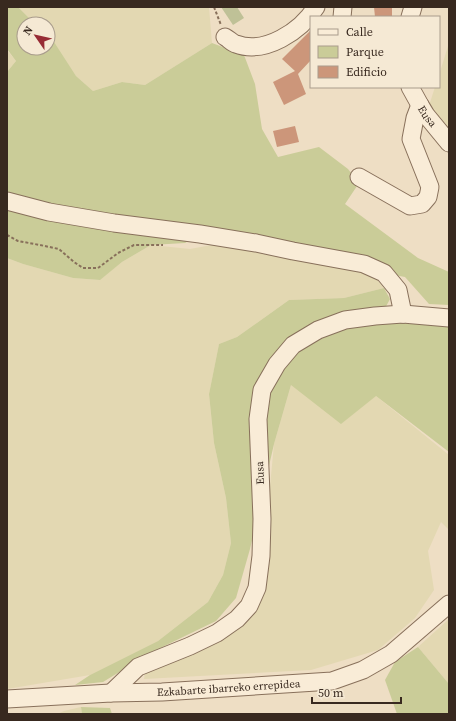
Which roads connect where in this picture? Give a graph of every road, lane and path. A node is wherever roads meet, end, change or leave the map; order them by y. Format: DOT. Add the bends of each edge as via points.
graph roads {
  1 [pos="214,7"];
  2 [pos="316,7"];
  3 [pos="225,37"];
  4 [pos="411,88"];
  5 [pos="420,105"];
  6 [pos="449,143"];
  7 [pos="359,177"];
  8 [pos="7,201"];
  9 [pos="7,235"];
  10 [pos="166,244"];
  11 [pos="403,314"];
  12 [pos="449,318"];
  13 [pos="449,604"];
  14 [pos="111,693"];
  15 [pos="7,699"];
  1 -- 3 [label="path"];
  2 -- 3 [label="street" via="294,31 272,44 250,47 235,44"];
  4 -- 5 [label="street, Eusa"];
  5 -- 6 [label="street, Eusa"];
  5 -- 7 [label="street" via="412,139 430,187 428,197 422,204 410,206"];
  8 -- 11 [label="street" via="49,212 256,243 364,264 384,274 398,290"];
  9 -- 10 [label="path" via="18,241 59,250 83,268 98,268 134,245"];
  11 -- 12 [label="street, Eusa"];
  11 -- 14 [label="street, Eusa" via="345,320 318,330 293,345 277,364 262,390 258,419 261,556 257,588 249,606 217,633 138,667"];
  13 -- 14 [label="street, Ezkabarte ibarreko errepidea" via="391,654 363,670 332,681"];
  14 -- 15 [label="street, Ezkabarte ibarreko errepidea"];
}
